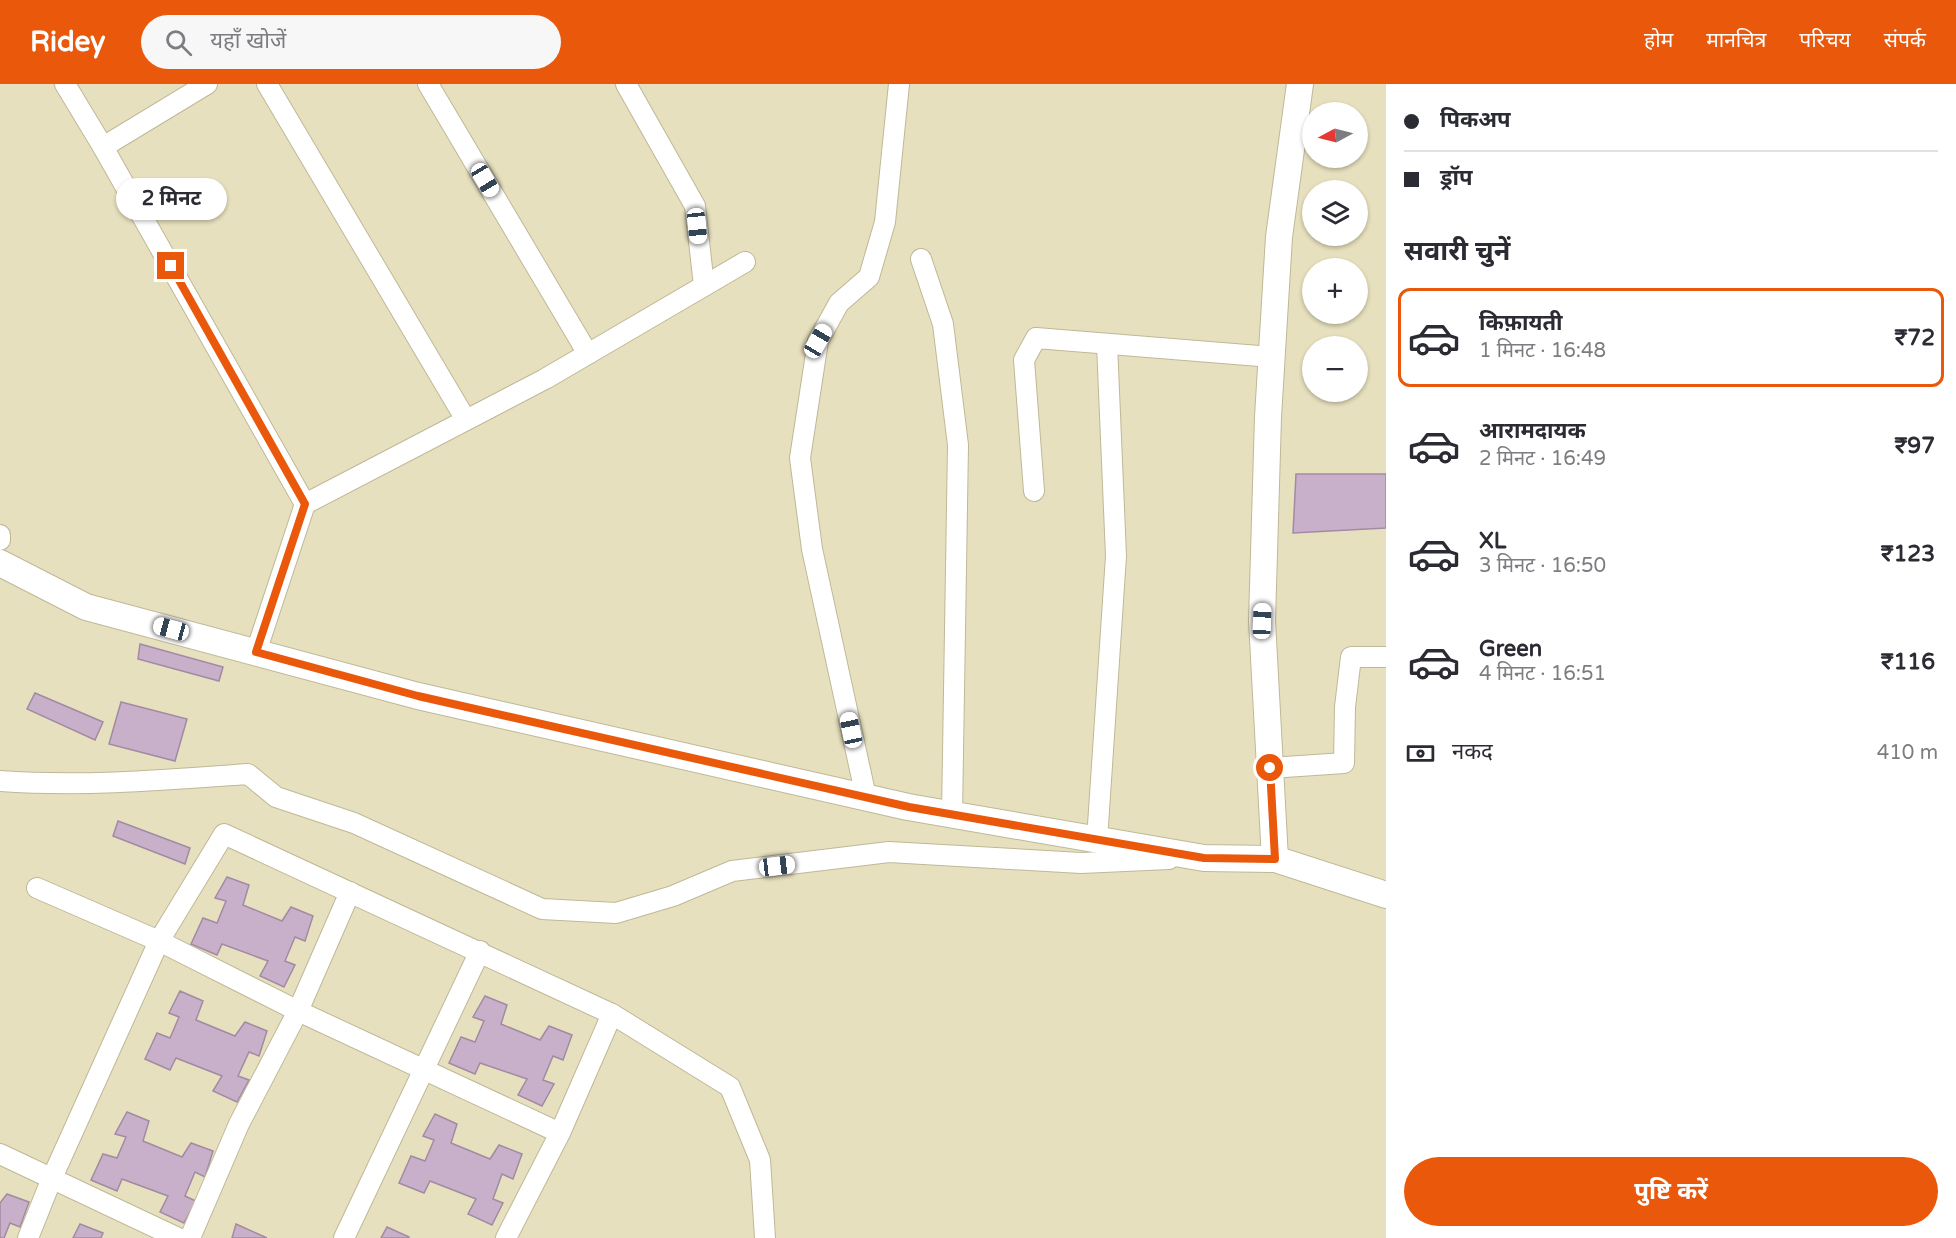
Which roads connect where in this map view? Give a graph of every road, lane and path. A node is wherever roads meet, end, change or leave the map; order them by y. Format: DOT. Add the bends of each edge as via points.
graph roads {
  1 [pos="65,84"];
  2 [pos="207,84"];
  3 [pos="267,84"];
  4 [pos="428,84"];
  5 [pos="626,84"];
  6 [pos="899,84"];
  7 [pos="1300,84"];
  8 [pos="103,147"];
  9 [pos="921,259"];
  10 [pos="745,262"];
  11 [pos="704,286"];
  12 [pos="1107,344"];
  13 [pos="588,354"];
  14 [pos="1272,357"];
  15 [pos="466,420"];
  16 [pos="1034,491"];
  17 [pos="305,504"];
  18 [pos="0,535"];
  19 [pos="0,540"];
  20 [pos="0,563"];
  21 [pos="256,652"];
  22 [pos="1386,657"];
  23 [pos="1270,768"];
  24 [pos="0,781"];
  25 [pos="866,797"];
  26 [pos="952,814"];
  27 [pos="1097,840"];
  28 [pos="1204,858"];
  29 [pos="1275,859"];
  30 [pos="37,888"];
  31 [pos="350,892"];
  32 [pos="1386,895"];
  33 [pos="159,941"];
  34 [pos="480,951"];
  35 [pos="298,1011"];
  36 [pos="612,1014"];
  37 [pos="423,1071"];
  38 [pos="560,1133"];
  39 [pos="0,1154"];
  40 [pos="52,1178"];
  41 [pos="28,1238"];
  42 [pos="178,1238"];
  43 [pos="190,1238"];
  44 [pos="344,1238"];
  45 [pos="506,1238"];
  46 [pos="765,1238"];
  1 -- 8 [label="street"];
  2 -- 8 [label="street"];
  3 -- 15 [label="street"];
  4 -- 13 [label="street"];
  5 -- 11 [label="street" via="695,206"];
  6 -- 25 [label="street" via="885,222 869,277 839,303 818,341 800,458 812,549"];
  7 -- 14 [label="street" via="1279,237"];
  8 -- 17 [label="street"];
  9 -- 26 [label="street" via="943,324 958,445"];
  10 -- 11 [label="street"];
  11 -- 13 [label="street"];
  12 -- 14 [label="street"];
  12 -- 16 [label="street" via="1036,338 1024,360"];
  12 -- 27 [label="street" via="1116,556"];
  13 -- 15 [label="street"];
  14 -- 23 [label="street" via="1262,621"];
  15 -- 17 [label="street"];
  17 -- 21 [label="street"];
  18 -- 19 [label="street"];
  20 -- 21 [label="street" via="86,607"];
  21 -- 25 [label="street" via="418,696"];
  22 -- 23 [label="street" via="1351,657 1344,764"];
  23 -- 29 [label="street"];
  24 -- 28 [label="street" via="141,782 248,774 276,797 354,823 542,909 616,913 674,896 732,871 890,852 1081,863"];
  25 -- 26 [label="street"];
  26 -- 27 [label="street"];
  27 -- 28 [label="street"];
  28 -- 29 [label="street"];
  29 -- 32 [label="street"];
  30 -- 33 [label="street"];
  31 -- 33 [label="street" via="224,834"];
  31 -- 34 [label="street"];
  31 -- 35 [label="street"];
  33 -- 35 [label="street"];
  33 -- 40 [label="street"];
  34 -- 36 [label="street"];
  34 -- 37 [label="street"];
  35 -- 37 [label="street"];
  35 -- 43 [label="street" via="240,1124"];
  36 -- 38 [label="street"];
  36 -- 46 [label="street" via="730,1087 760,1160"];
  37 -- 38 [label="street"];
  37 -- 44 [label="street"];
  38 -- 45 [label="street"];
  39 -- 40 [label="street"];
  40 -- 41 [label="street"];
  40 -- 42 [label="street"];
}
